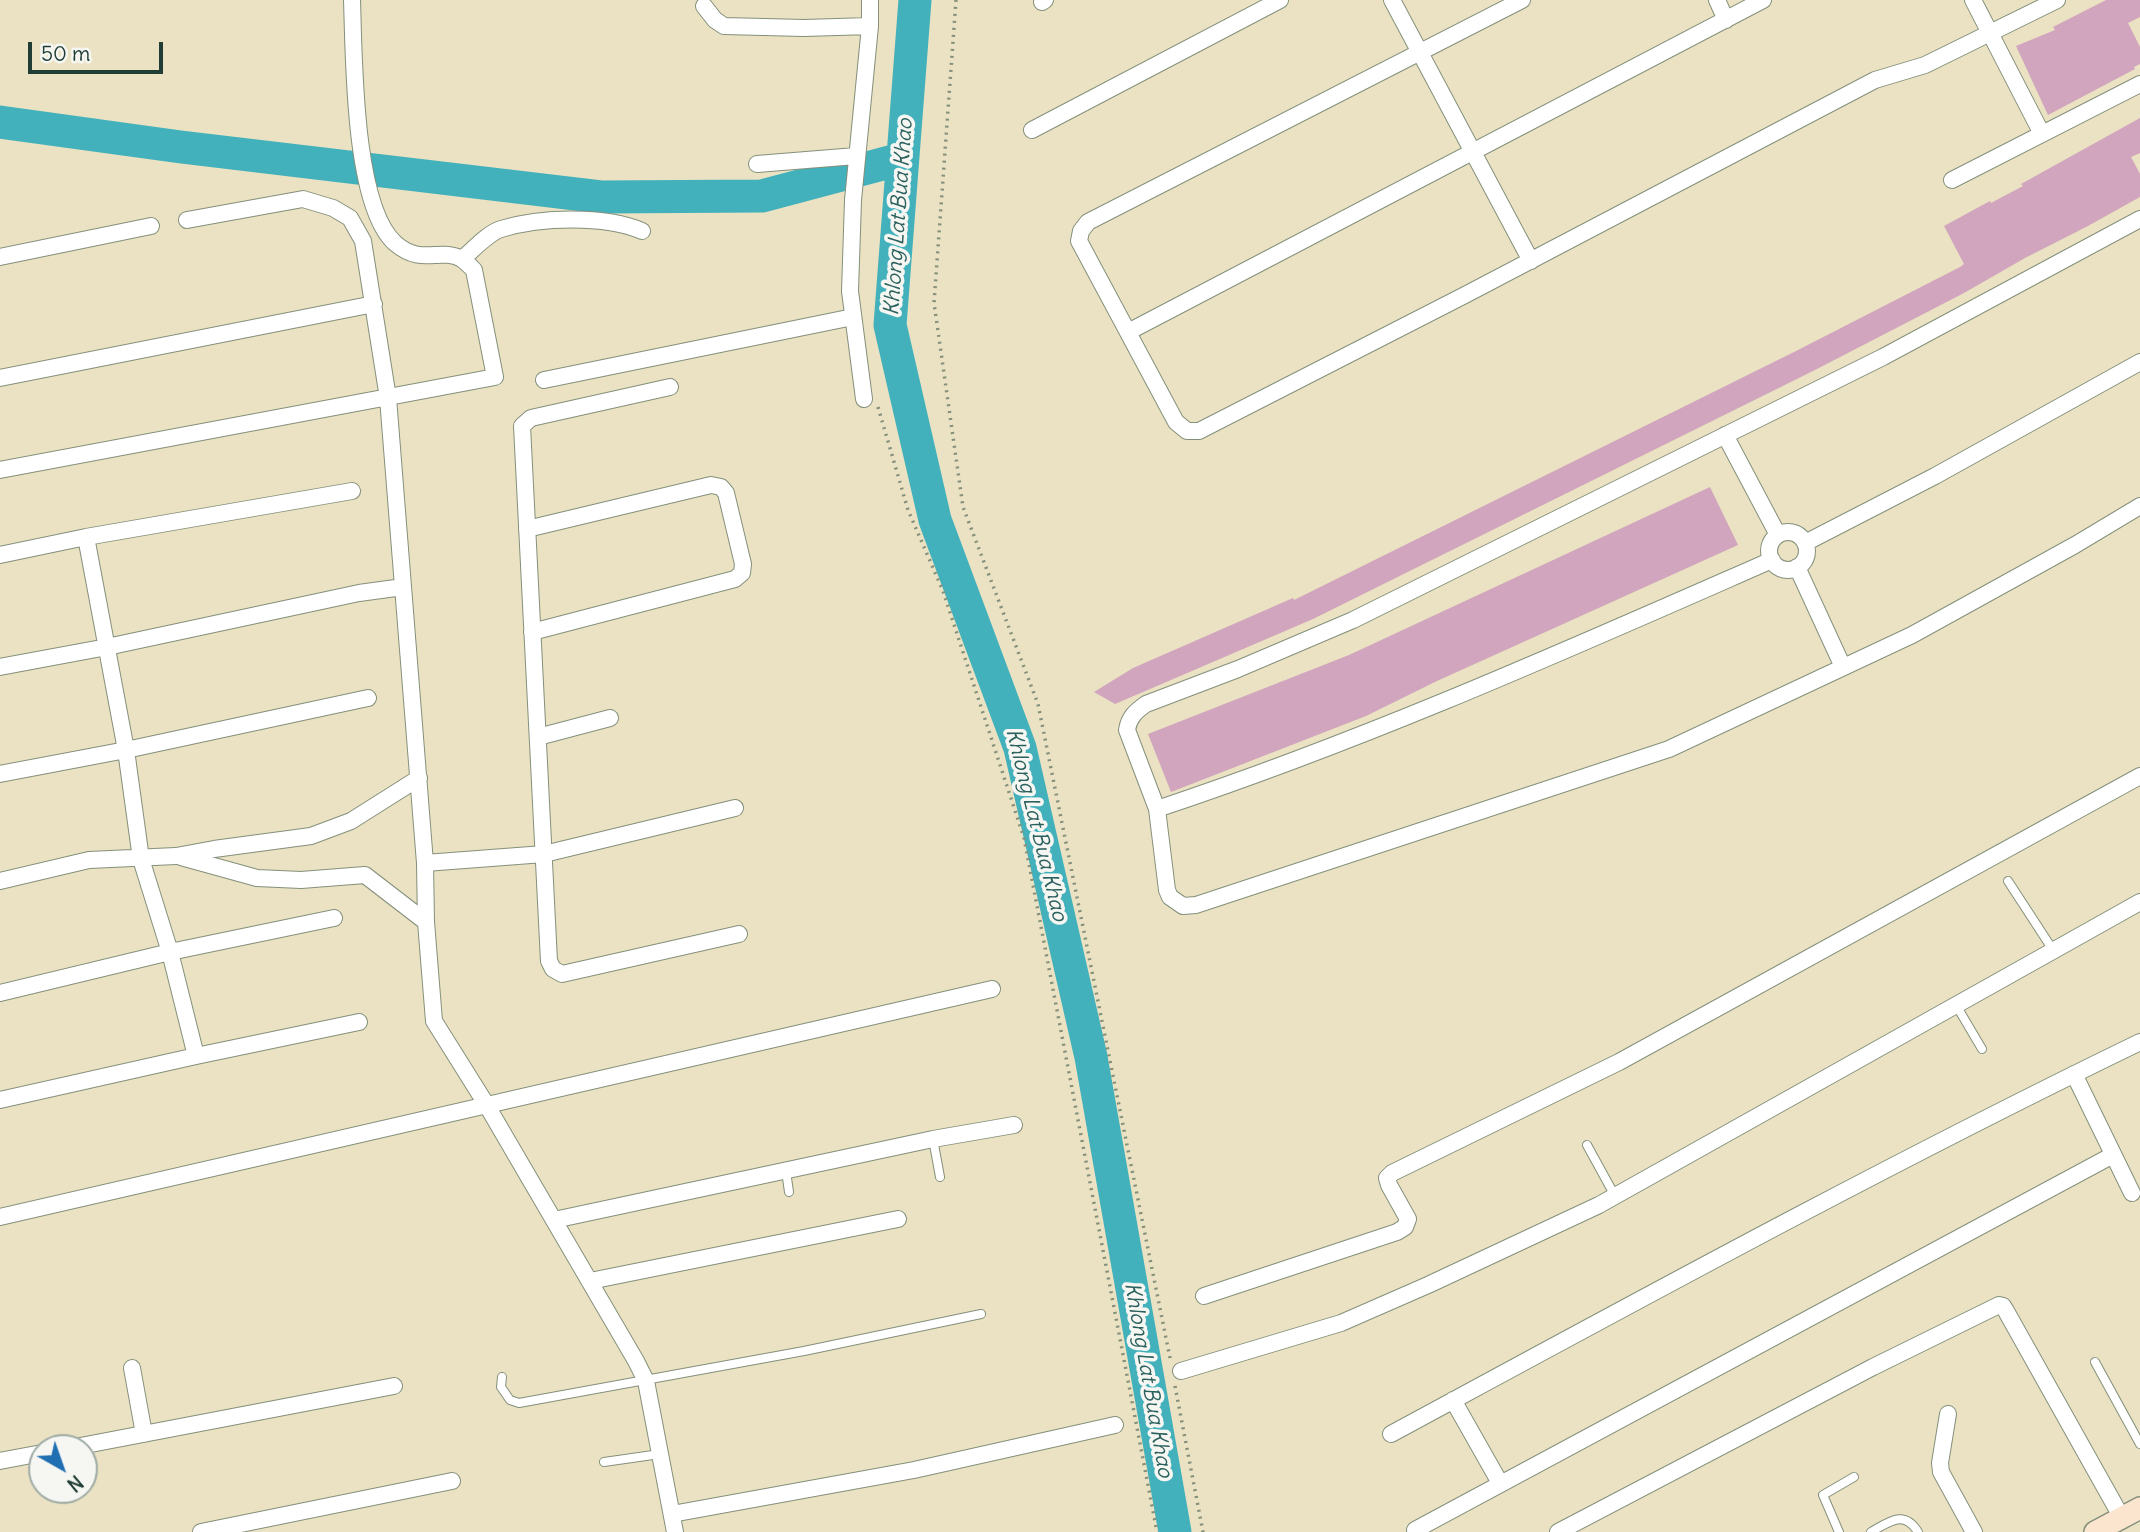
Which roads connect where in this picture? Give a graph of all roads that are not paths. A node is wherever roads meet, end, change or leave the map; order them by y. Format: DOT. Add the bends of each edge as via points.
graph roads {
  1 [pos="352,0"];
  2 [pos="870,0"];
  3 [pos="1280,0"];
  4 [pos="1392,0"];
  5 [pos="1522,0"];
  6 [pos="1717,0"];
  7 [pos="1763,0"];
  8 [pos="1973,0"];
  9 [pos="2057,0"];
  10 [pos="704,6"];
  11 [pos="1726,20"];
  12 [pos="870,26"];
  13 [pos="1991,34"];
  14 [pos="1419,53"];
  15 [pos="2140,84"];
  16 [pos="1032,130"];
  17 [pos="2042,134"];
  18 [pos="857,150"];
  19 [pos="1472,153"];
  20 [pos="757,164"];
  21 [pos="1952,180"];
  22 [pos="2140,219"];
  23 [pos="187,220"];
  24 [pos="150,226"];
  25 [pos="642,231"];
  26 [pos="0,257"];
  27 [pos="462,259"];
  28 [pos="1531,261"];
  29 [pos="374,304"];
  30 [pos="853,317"];
  31 [pos="1128,332"];
  32 [pos="2140,362"];
  33 [pos="0,377"];
  34 [pos="544,380"];
  35 [pos="670,387"];
  36 [pos="388,398"];
  37 [pos="870,399"];
  38 [pos="1725,435"];
  39 [pos="0,470"];
  40 [pos="352,491"];
  41 [pos="2140,506"];
  42 [pos="527,529"];
  43 [pos="1778,535"];
  44 [pos="86,537"];
  45 [pos="1805,543"];
  46 [pos="0,555"];
  47 [pos="1772,560"];
  48 [pos="1797,567"];
  49 [pos="403,587"];
  50 [pos="533,632"];
  51 [pos="107,647"];
  52 [pos="0,667"];
  53 [pos="1843,667"];
  54 [pos="368,698"];
  55 [pos="610,718"];
  56 [pos="538,737"];
  57 [pos="126,750"];
  58 [pos="0,774"];
  59 [pos="2140,776"];
  60 [pos="419,778"];
  61 [pos="735,808"];
  62 [pos="1157,809"];
  63 [pos="544,854"];
  64 [pos="176,856"];
  65 [pos="141,859"];
  66 [pos="425,863"];
  67 [pos="0,881"];
  68 [pos="2008,881"];
  69 [pos="2140,902"];
  70 [pos="334,918"];
  71 [pos="426,922"];
  72 [pos="739,933"];
  73 [pos="2053,950"];
  74 [pos="170,952"];
  75 [pos="992,989"];
  76 [pos="0,993"];
  77 [pos="1955,1005"];
  78 [pos="359,1022"];
  79 [pos="2140,1042"];
  80 [pos="1982,1049"];
  81 [pos="196,1056"];
  82 [pos="2074,1074"];
  83 [pos="0,1101"];
  84 [pos="486,1104"];
  85 [pos="1014,1125"];
  86 [pos="933,1139"];
  87 [pos="1587,1145"];
  88 [pos="2113,1155"];
  89 [pos="786,1171"];
  90 [pos="940,1177"];
  91 [pos="789,1192"];
  92 [pos="2132,1193"];
  93 [pos="1615,1196"];
  94 [pos="0,1217"];
  95 [pos="898,1219"];
  96 [pos="554,1220"];
  97 [pos="590,1281"];
  98 [pos="1204,1296"];
  99 [pos="981,1314"];
  100 [pos="2095,1362"];
  101 [pos="132,1368"];
  102 [pos="1176,1375"];
  103 [pos="502,1377"];
  104 [pos="646,1381"];
  105 [pos="394,1385"];
  106 [pos="1453,1401"];
  107 [pos="1948,1414"];
  108 [pos="1115,1425"];
  109 [pos="144,1434"];
  110 [pos="1391,1434"];
  111 [pos="98,1443"];
  112 [pos="2140,1444"];
  113 [pos="660,1454"];
  114 [pos="28,1456"];
  115 [pos="0,1461"];
  116 [pos="604,1462"];
  117 [pos="1854,1477"];
  118 [pos="452,1481"];
  119 [pos="1500,1483"];
  120 [pos="2131,1513"];
  121 [pos="672,1514"];
  122 [pos="261,1526"];
  123 [pos="1415,1530"];
  124 [pos="201,1532"];
  125 [pos="676,1532"];
  126 [pos="1558,1532"];
  127 [pos="1839,1532"];
  128 [pos="1871,1532"];
  129 [pos="1918,1532"];
  130 [pos="1975,1532"];
  131 [pos="2095,1532"];
  1 -- 27 [label="street" via="357,124 372,204 394,243 414,256"];
  2 -- 12 [label="street"];
  3 -- 16 [label="street"];
  4 -- 14 [label="street"];
  5 -- 14 [label="street"];
  6 -- 11 [label="street"];
  7 -- 11 [label="street"];
  8 -- 13 [label="street"];
  9 -- 13 [label="street"];
  10 -- 12 [label="street" via="724,26"];
  11 -- 19 [label="street"];
  12 -- 18 [label="street"];
  13 -- 17 [label="street"];
  13 -- 28 [label="street" via="1925,65 1875,80"];
  14 -- 19 [label="street"];
  14 -- 31 [label="street" via="1088,222 1079,241"];
  15 -- 17 [label="street"];
  17 -- 21 [label="street"];
  18 -- 20 [label="street"];
  18 -- 30 [label="street" via="850,291"];
  19 -- 28 [label="street"];
  19 -- 31 [label="street"];
  22 -- 38 [label="street" via="1884,357"];
  23 -- 29 [label="street" via="303,199 333,208 350,218 363,241"];
  24 -- 26 [label="street"];
  25 -- 27 [label="street" via="626,224 554,219 498,229"];
  27 -- 36 [label="street" via="474,270 495,377"];
  28 -- 31 [label="street" via="1199,431 1187,431 1177,422"];
  29 -- 33 [label="street"];
  29 -- 36 [label="street"];
  30 -- 34 [label="street"];
  30 -- 37 [label="street"];
  32 -- 45 [label="street"];
  35 -- 42 [label="street" via="530,418 522,426"];
  36 -- 39 [label="street"];
  36 -- 49 [label="street"];
  38 -- 43 [label="street"];
  38 -- 62 [label="street" via="1353,620 1146,704 1136,711 1127,730"];
  40 -- 44 [label="street"];
  41 -- 53 [label="street" via="1924,628"];
  42 -- 50 [label="street"];
  42 -- 50 [label="street" via="712,485 726,493 743,564 742,573 734,579"];
  43 -- 45 [label="street" via="1791,532"];
  43 -- 47 [label="street" via="1771,544"];
  44 -- 46 [label="street"];
  44 -- 51 [label="street"];
  45 -- 48 [label="street" via="1806,557"];
  47 -- 48 [label="street" via="1783,569"];
  47 -- 62 [label="street" via="1375,730"];
  48 -- 53 [label="street"];
  49 -- 51 [label="street"];
  49 -- 60 [label="street"];
  50 -- 56 [label="street"];
  51 -- 52 [label="street"];
  51 -- 57 [label="street"];
  53 -- 62 [label="street" via="1669,749 1195,905 1183,906 1167,890"];
  54 -- 57 [label="street"];
  55 -- 56 [label="street"];
  56 -- 63 [label="street"];
  57 -- 58 [label="street"];
  57 -- 65 [label="street"];
  59 -- 98 [label="street" via="1619,1062 1392,1173 1387,1178 1408,1219 1405,1227"];
  60 -- 64 [label="street" via="351,821 311,836"];
  60 -- 66 [label="street"];
  61 -- 63 [label="street"];
  63 -- 66 [label="street"];
  63 -- 72 [label="street" via="549,961 553,970 562,974"];
  64 -- 65 [label="street"];
  64 -- 71 [label="street" via="257,878 365,876"];
  65 -- 67 [label="street" via="89,860"];
  65 -- 74 [label="street"];
  66 -- 71 [label="street"];
  68 -- 73 [label="lane"];
  69 -- 73 [label="street"];
  70 -- 74 [label="street"];
  71 -- 84 [label="street" via="434,1021"];
  73 -- 77 [label="street"];
  74 -- 76 [label="street"];
  74 -- 81 [label="street"];
  75 -- 84 [label="street"];
  77 -- 80 [label="lane"];
  77 -- 93 [label="street"];
  78 -- 81 [label="street"];
  79 -- 82 [label="street"];
  81 -- 83 [label="street"];
  82 -- 88 [label="street"];
  82 -- 106 [label="street"];
  84 -- 94 [label="street"];
  84 -- 96 [label="street"];
  85 -- 86 [label="street"];
  86 -- 89 [label="street"];
  86 -- 90 [label="lane"];
  87 -- 93 [label="lane"];
  88 -- 92 [label="street"];
  88 -- 119 [label="street"];
  89 -- 91 [label="lane"];
  89 -- 96 [label="street"];
  93 -- 102 [label="street" via="1342,1323"];
  95 -- 97 [label="street"];
  96 -- 97 [label="street"];
  97 -- 104 [label="street"];
  99 -- 104 [label="lane"];
  100 -- 112 [label="lane"];
  101 -- 109 [label="street"];
  103 -- 104 [label="lane" via="501,1387 510,1400 519,1403"];
  104 -- 113 [label="street"];
  105 -- 109 [label="street"];
  106 -- 110 [label="street"];
  106 -- 119 [label="street"];
  107 -- 130 [label="street" via="1941,1472"];
  108 -- 121 [label="street" via="914,1470"];
  109 -- 111 [label="street"];
  113 -- 116 [label="lane"];
  113 -- 121 [label="street"];
  114 -- 115 [label="street"];
  117 -- 127 [label="lane" via="1823,1495"];
  118 -- 122 [label="street"];
  119 -- 123 [label="street"];
  120 -- 126 [label="street" via="2007,1311 1998,1305"];
  120 -- 131 [label="street"];
  121 -- 125 [label="street"];
  122 -- 124 [label="street"];
  128 -- 129 [label="lane" via="1894,1519 1911,1522"];
}
